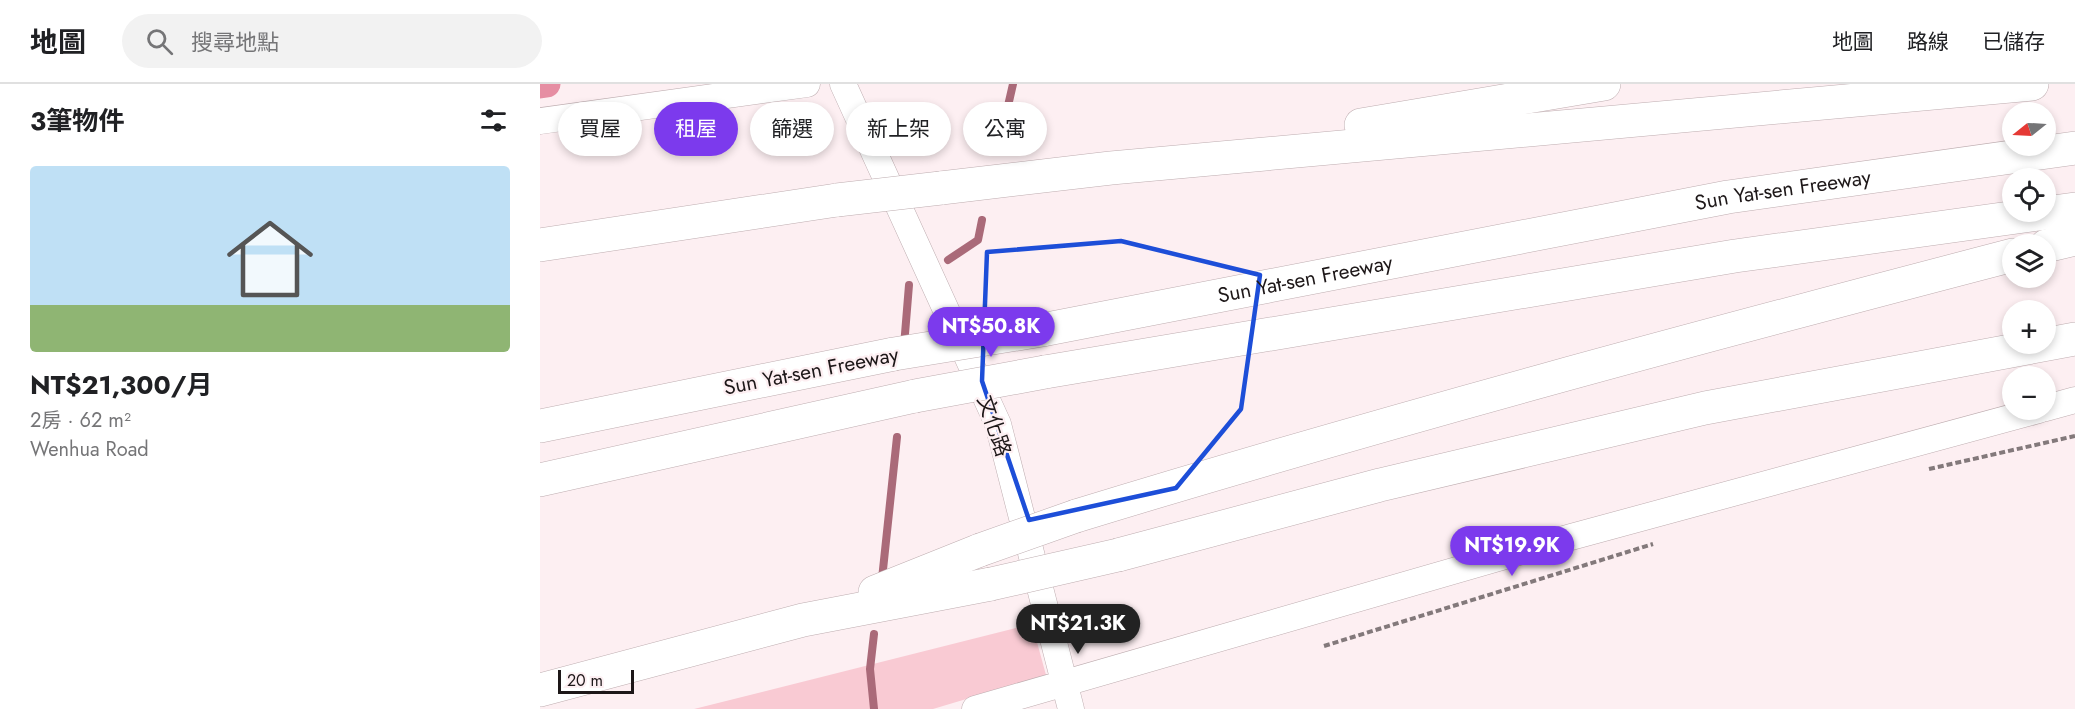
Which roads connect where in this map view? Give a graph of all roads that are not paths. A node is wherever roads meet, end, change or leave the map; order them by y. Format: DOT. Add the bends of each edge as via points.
graph roads {
  1 [pos="807,84"];
  2 [pos="843,84"];
  3 [pos="1604,84"];
  4 [pos="2032,84"];
  5 [pos="540,121"];
  6 [pos="2075,148"];
  7 [pos="1111,168"];
  8 [pos="2075,209"];
  9 [pos="2075,239"];
  10 [pos="2056,244"];
  11 [pos="540,245"];
  12 [pos="2002,258"];
  13 [pos="2075,339"];
  14 [pos="2075,400"];
  15 [pos="2056,405"];
  16 [pos="2002,420"];
  17 [pos="540,426"];
  18 [pos="540,480"];
  19 [pos="803,620"];
  20 [pos="540,690"];
  21 [pos="1067,697"];
  22 [pos="975,709"];
  1 -- 5 [label="street"];
  2 -- 21 [label="street" via="998,424"];
  3 -- 7 [label="highway"];
  4 -- 7 [label="highway"];
  6 -- 17 [label="highway, Sun Yat-sen Freeway, bridge" via="1728,197 1041,330 894,354"];
  7 -- 11 [label="highway, bridge" via="837,200"];
  8 -- 18 [label="highway, bridge" via="1735,256 1045,372 915,396"];
  9 -- 10 [label="highway"];
  12 -- 19 [label="highway, bridge" via="1687,340 1276,455 1076,516"];
  13 -- 19 [label="highway, bridge" via="1705,408 1380,485 1118,555"];
  14 -- 15 [label="street"];
  16 -- 21 [label="street" via="1571,537"];
  19 -- 20 [label="highway"];
  21 -- 22 [label="street"];
}
